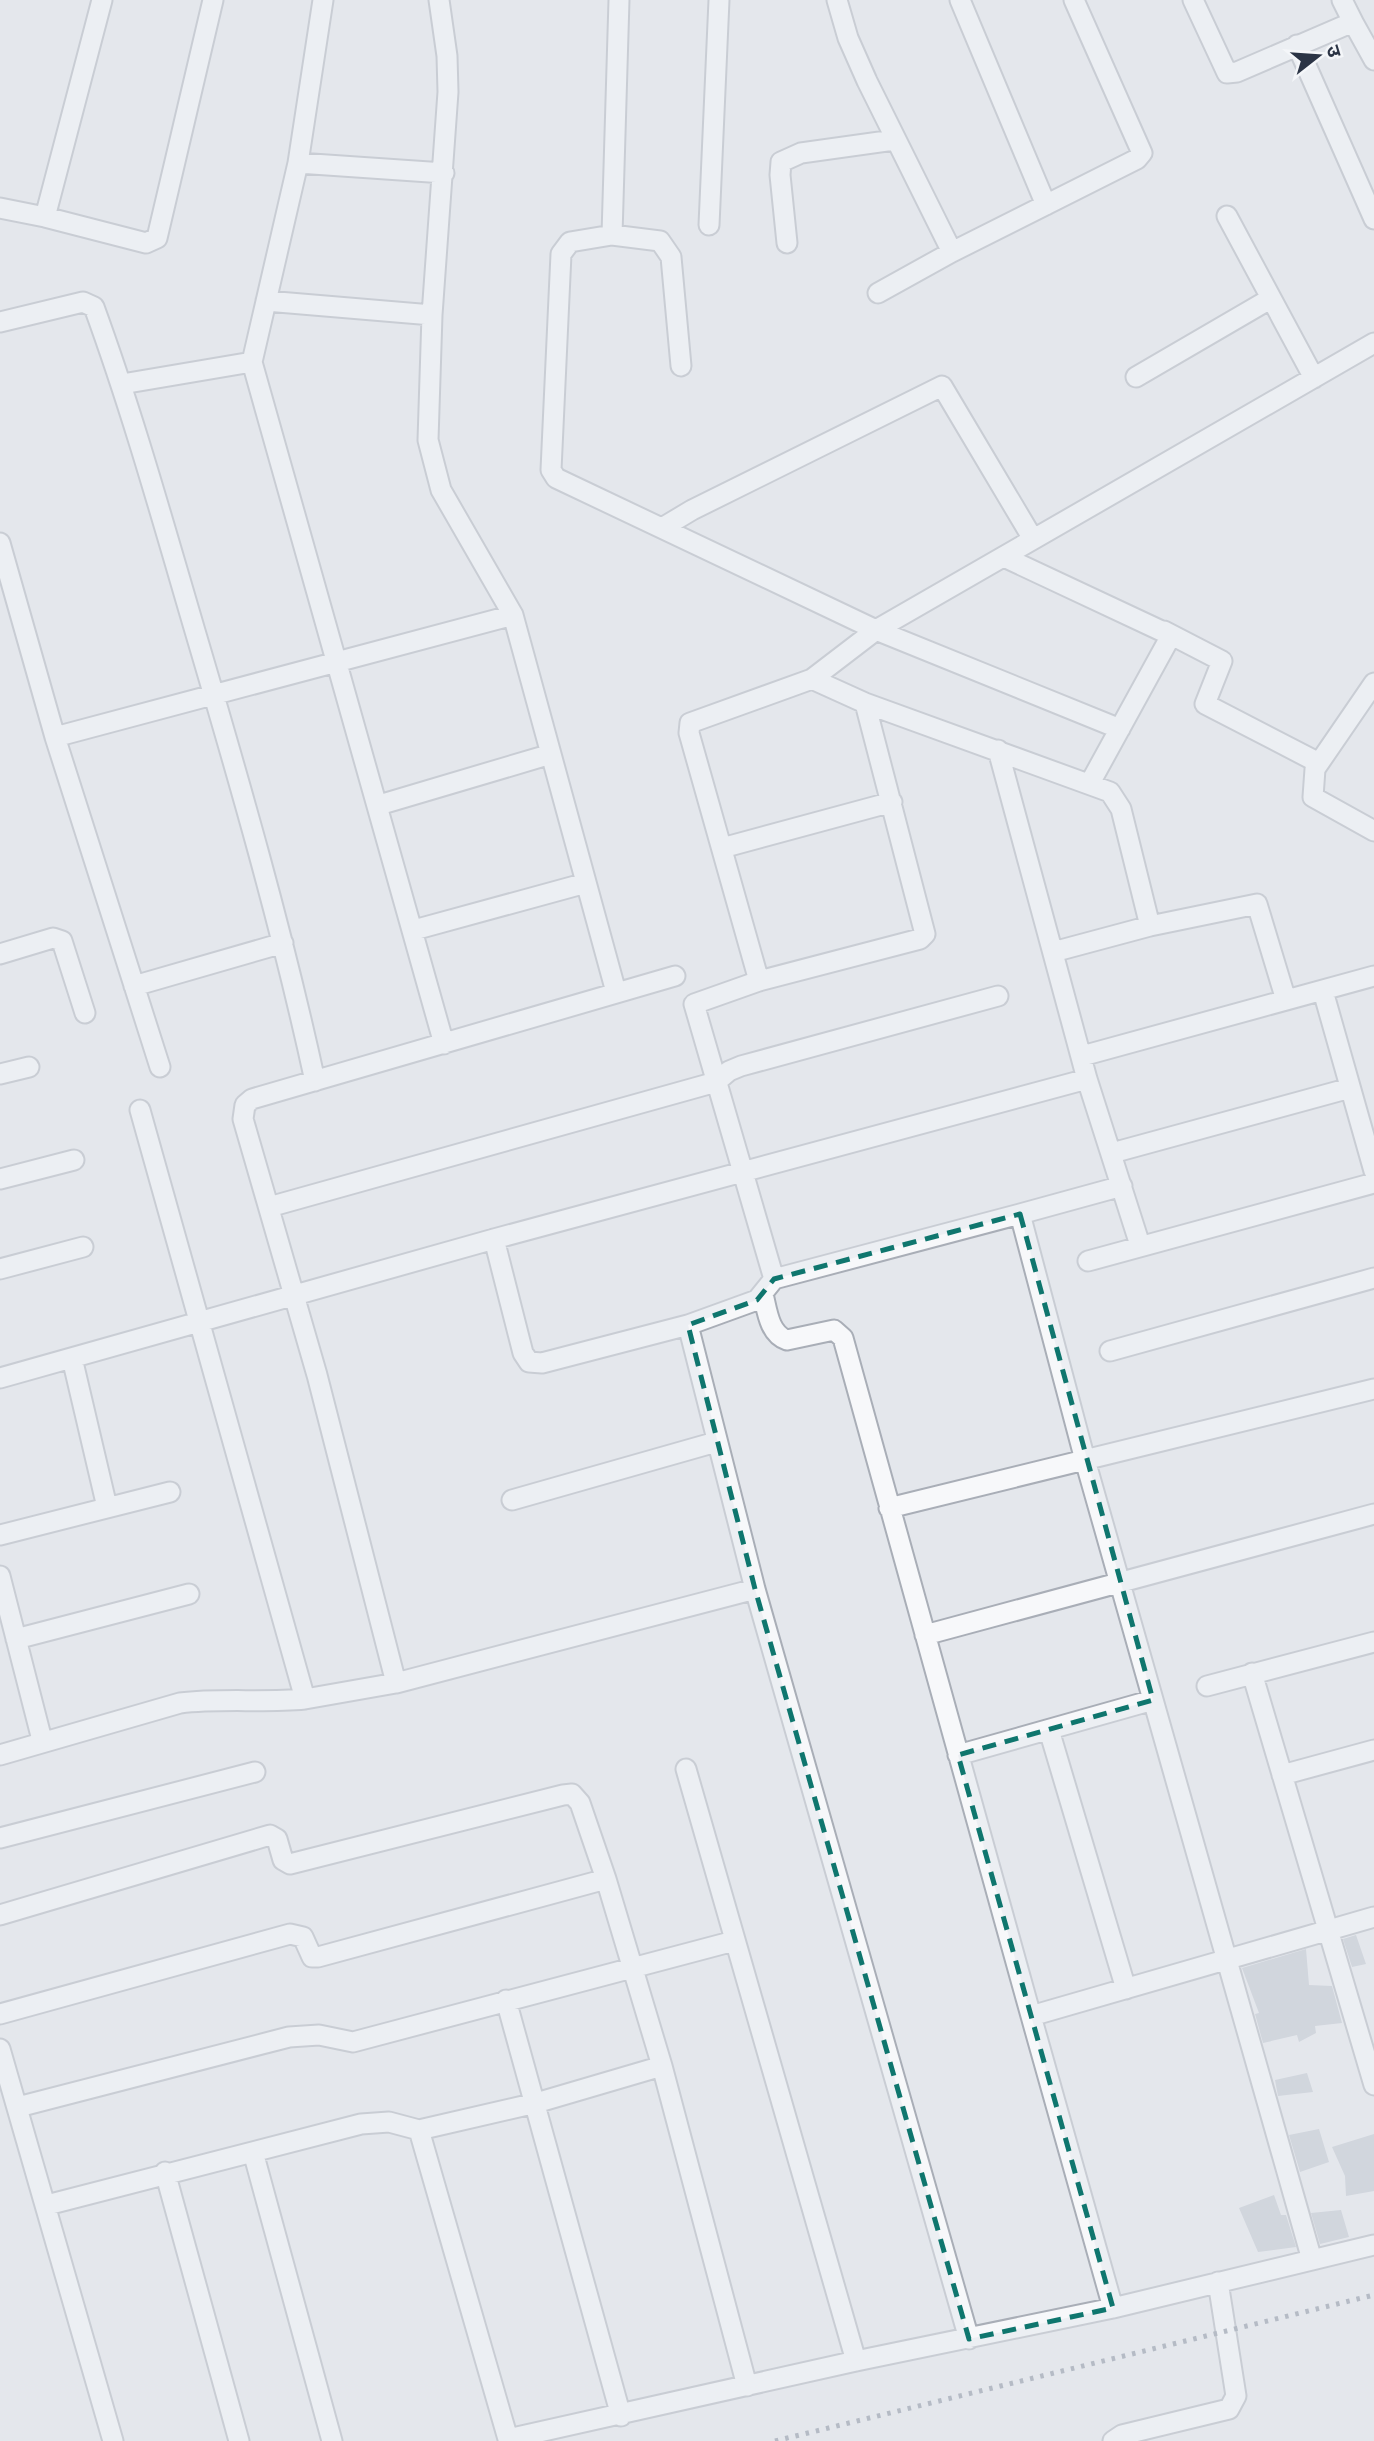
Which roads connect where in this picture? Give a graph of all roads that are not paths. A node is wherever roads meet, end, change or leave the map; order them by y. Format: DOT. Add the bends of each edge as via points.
graph roads {
  1 [pos="102,0"];
  2 [pos="213,0"];
  3 [pos="323,0"];
  4 [pos="439,0"];
  5 [pos="619,0"];
  6 [pos="719,0"];
  7 [pos="838,0"];
  8 [pos="960,0"];
  9 [pos="1074,0"];
  10 [pos="1193,0"];
  11 [pos="1342,0"];
  12 [pos="1353,22"];
  13 [pos="1297,45"];
  14 [pos="1374,60"];
  15 [pos="894,140"];
  16 [pos="298,163"];
  17 [pos="444,173"];
  18 [pos="1046,205"];
  19 [pos="0,208"];
  20 [pos="1227,216"];
  21 [pos="45,217"];
  22 [pos="1374,219"];
  23 [pos="709,225"];
  24 [pos="612,234"];
  25 [pos="788,243"];
  26 [pos="952,252"];
  27 [pos="878,293"];
  28 [pos="1270,299"];
  29 [pos="266,301"];
  30 [pos="432,315"];
  31 [pos="0,322"];
  32 [pos="1374,343"];
  33 [pos="252,362"];
  34 [pos="681,366"];
  35 [pos="1136,377"];
  36 [pos="1314,378"];
  37 [pos="122,384"];
  38 [pos="662,528"];
  39 [pos="1033,539"];
  40 [pos="0,542"];
  41 [pos="1004,557"];
  42 [pos="513,615"];
  43 [pos="876,630"];
  44 [pos="1164,631"];
  45 [pos="337,662"];
  46 [pos="812,679"];
  47 [pos="1374,683"];
  48 [pos="214,696"];
  49 [pos="865,703"];
  50 [pos="1120,729"];
  51 [pos="55,737"];
  52 [pos="998,750"];
  53 [pos="551,754"];
  54 [pos="1319,762"];
  55 [pos="1090,783"];
  56 [pos="892,802"];
  57 [pos="379,804"];
  58 [pos="1374,831"];
  59 [pos="722,848"];
  60 [pos="586,883"];
  61 [pos="1150,926"];
  62 [pos="414,930"];
  63 [pos="284,943"];
  64 [pos="1053,952"];
  65 [pos="0,954"];
  66 [pos="675,976"];
  67 [pos="1374,976"];
  68 [pos="759,981"];
  69 [pos="134,986"];
  70 [pos="1323,991"];
  71 [pos="616,992"];
  72 [pos="998,996"];
  73 [pos="1286,1000"];
  74 [pos="85,1013"];
  75 [pos="444,1044"];
  76 [pos="1082,1056"];
  77 [pos="29,1067"];
  78 [pos="160,1067"];
  79 [pos="0,1074"];
  80 [pos="1087,1079"];
  81 [pos="315,1081"];
  82 [pos="716,1082"];
  83 [pos="1350,1088"];
  84 [pos="140,1110"];
  85 [pos="1112,1153"];
  86 [pos="74,1160"];
  87 [pos="1374,1171"];
  88 [pos="743,1172"];
  89 [pos="0,1179"];
  90 [pos="1374,1183"];
  91 [pos="1122,1186"];
  92 [pos="269,1207"];
  93 [pos="1020,1214"];
  94 [pos="494,1239"];
  95 [pos="1140,1245"];
  96 [pos="83,1247"];
  97 [pos="1088,1261"];
  98 [pos="0,1269"];
  99 [pos="1374,1278"];
  100 [pos="768,1286"];
  101 [pos="295,1296"];
  102 [pos="199,1323"];
  103 [pos="688,1325"];
  104 [pos="1110,1351"];
  105 [pos="72,1358"];
  106 [pos="0,1378"];
  107 [pos="1374,1389"];
  108 [pos="716,1442"];
  109 [pos="1085,1460"];
  110 [pos="170,1492"];
  111 [pos="512,1500"];
  112 [pos="107,1507"];
  113 [pos="889,1508"];
  114 [pos="1374,1514"];
  115 [pos="0,1535"];
  116 [pos="0,1576"];
  117 [pos="1121,1581"];
  118 [pos="755,1589"];
  119 [pos="189,1594"];
  120 [pos="925,1635"];
  121 [pos="16,1639"];
  122 [pos="1374,1642"];
  123 [pos="1252,1673"];
  124 [pos="396,1684"];
  125 [pos="1207,1686"];
  126 [pos="306,1699"];
  127 [pos="1153,1700"];
  128 [pos="1049,1730"];
  129 [pos="42,1740"];
  130 [pos="1374,1750"];
  131 [pos="0,1755"];
  132 [pos="958,1755"];
  133 [pos="686,1769"];
  134 [pos="255,1772"];
  135 [pos="1282,1775"];
  136 [pos="0,1838"];
  137 [pos="606,1879"];
  138 [pos="0,1915"];
  139 [pos="1374,1917"];
  140 [pos="1327,1929"];
  141 [pos="734,1941"];
  142 [pos="1226,1958"];
  143 [pos="633,1969"];
  144 [pos="1126,1989"];
  145 [pos="506,2000"];
  146 [pos="0,2014"];
  147 [pos="1031,2016"];
  148 [pos="0,2049"];
  149 [pos="662,2066"];
  150 [pos="1374,2085"];
  151 [pos="536,2103"];
  152 [pos="18,2108"];
  153 [pos="419,2130"];
  154 [pos="253,2152"];
  155 [pos="165,2172"];
  156 [pos="47,2205"];
  157 [pos="1374,2245"];
  158 [pos="1312,2260"];
  159 [pos="1218,2281"];
  160 [pos="1113,2308"];
  161 [pos="969,2339"];
  162 [pos="856,2361"];
  163 [pos="747,2386"];
  164 [pos="621,2416"];
  165 [pos="505,2440"];
  166 [pos="113,2441"];
  167 [pos="239,2441"];
  168 [pos="332,2441"];
  169 [pos="1113,2441"];
  1 -- 21 [label="street"];
  2 -- 21 [label="street" via="157,238 146,243"];
  3 -- 16 [label="street"];
  4 -- 17 [label="street" via="447,56"];
  5 -- 24 [label="street"];
  6 -- 23 [label="street"];
  7 -- 15 [label="street" via="848,38"];
  8 -- 18 [label="street"];
  9 -- 18 [label="street" via="1142,153"];
  10 -- 13 [label="street" via="1227,73"];
  11 -- 12 [label="street"];
  12 -- 13 [label="street"];
  12 -- 14 [label="street"];
  13 -- 22 [label="street"];
  15 -- 25 [label="street" via="801,153 781,162"];
  15 -- 26 [label="street"];
  16 -- 17 [label="street"];
  16 -- 29 [label="street"];
  17 -- 30 [label="street"];
  18 -- 26 [label="street"];
  19 -- 21 [label="street"];
  20 -- 28 [label="street"];
  24 -- 34 [label="street" via="660,241 666,246 671,257"];
  24 -- 38 [label="street" via="570,242 561,254 551,470 564,484"];
  26 -- 27 [label="street"];
  28 -- 35 [label="street"];
  28 -- 36 [label="street"];
  29 -- 30 [label="street"];
  29 -- 33 [label="street"];
  30 -- 42 [label="street" via="428,440 436,472 452,513"];
  31 -- 37 [label="street" via="89,303"];
  32 -- 36 [label="street"];
  33 -- 37 [label="street"];
  33 -- 45 [label="street"];
  36 -- 39 [label="street"];
  37 -- 48 [label="street"];
  38 -- 39 [label="street" via="942,386"];
  38 -- 43 [label="street"];
  39 -- 41 [label="street"];
  40 -- 51 [label="street"];
  41 -- 43 [label="street"];
  41 -- 44 [label="street"];
  42 -- 45 [label="street"];
  42 -- 53 [label="street"];
  43 -- 46 [label="street"];
  43 -- 50 [label="street"];
  44 -- 50 [label="street" via="1168,641"];
  44 -- 54 [label="street" via="1222,661 1205,704"];
  45 -- 48 [label="street"];
  45 -- 57 [label="street"];
  46 -- 49 [label="street"];
  46 -- 59 [label="street" via="690,723"];
  47 -- 54 [label="street"];
  48 -- 51 [label="street"];
  48 -- 63 [label="street"];
  49 -- 52 [label="street"];
  49 -- 56 [label="street"];
  50 -- 55 [label="street"];
  51 -- 69 [label="street"];
  52 -- 55 [label="street"];
  52 -- 64 [label="street"];
  53 -- 57 [label="street"];
  53 -- 60 [label="street"];
  54 -- 58 [label="street" via="1313,797"];
  55 -- 61 [label="street" via="1118,799"];
  56 -- 59 [label="street"];
  56 -- 68 [label="street" via="926,934"];
  57 -- 62 [label="street"];
  59 -- 68 [label="street"];
  60 -- 62 [label="street"];
  60 -- 71 [label="street"];
  61 -- 64 [label="street"];
  61 -- 73 [label="street" via="1256,904"];
  62 -- 75 [label="street"];
  63 -- 69 [label="street"];
  63 -- 81 [label="street"];
  64 -- 76 [label="street"];
  65 -- 74 [label="street" via="53,938 62,941"];
  66 -- 71 [label="street"];
  67 -- 70 [label="street"];
  68 -- 82 [label="street" via="694,1004"];
  69 -- 78 [label="street"];
  70 -- 73 [label="street"];
  70 -- 83 [label="street"];
  71 -- 75 [label="street"];
  72 -- 82 [label="street" via="741,1066"];
  73 -- 76 [label="street"];
  75 -- 81 [label="street"];
  76 -- 80 [label="street"];
  77 -- 79 [label="street"];
  80 -- 85 [label="street"];
  80 -- 88 [label="street"];
  81 -- 92 [label="street" via="245,1105 243,1119"];
  82 -- 88 [label="street"];
  82 -- 92 [label="street"];
  83 -- 85 [label="street"];
  83 -- 87 [label="street"];
  84 -- 102 [label="street"];
  85 -- 91 [label="street"];
  86 -- 89 [label="street"];
  88 -- 94 [label="street"];
  88 -- 100 [label="street"];
  90 -- 95 [label="street"];
  91 -- 93 [label="street"];
  91 -- 95 [label="street"];
  92 -- 101 [label="street"];
  93 -- 100 [label="street"];
  93 -- 109 [label="street"];
  94 -- 101 [label="street"];
  94 -- 103 [label="street" via="529,1362 542,1363"];
  95 -- 97 [label="street"];
  96 -- 98 [label="street"];
  99 -- 104 [label="street"];
  100 -- 103 [label="street" via="757,1300"];
  100 -- 113 [label="street" via="773,1328 779,1338 834,1330 844,1338"];
  101 -- 102 [label="street"];
  101 -- 124 [label="street"];
  102 -- 105 [label="street"];
  102 -- 126 [label="street"];
  103 -- 108 [label="street"];
  105 -- 106 [label="street"];
  105 -- 112 [label="street"];
  107 -- 109 [label="street"];
  108 -- 111 [label="street"];
  108 -- 118 [label="street"];
  109 -- 113 [label="street"];
  109 -- 117 [label="street"];
  110 -- 112 [label="street"];
  112 -- 115 [label="street"];
  113 -- 120 [label="street"];
  114 -- 117 [label="street"];
  116 -- 121 [label="street"];
  117 -- 120 [label="street"];
  117 -- 127 [label="street"];
  118 -- 124 [label="street"];
  118 -- 161 [label="street"];
  119 -- 121 [label="street"];
  120 -- 132 [label="street"];
  121 -- 129 [label="street"];
  122 -- 123 [label="street"];
  123 -- 125 [label="street"];
  123 -- 135 [label="street"];
  124 -- 126 [label="street"];
  126 -- 129 [label="street" via="180,1703"];
  127 -- 128 [label="street"];
  127 -- 142 [label="street"];
  128 -- 132 [label="street"];
  128 -- 144 [label="street"];
  129 -- 131 [label="street"];
  130 -- 135 [label="street"];
  132 -- 147 [label="street"];
  133 -- 141 [label="street"];
  134 -- 136 [label="street"];
  135 -- 140 [label="street"];
  137 -- 138 [label="street" via="580,1803 572,1794 290,1864 270,1835"];
  137 -- 143 [label="street"];
  137 -- 146 [label="street" via="318,1957 312,1957 303,1937 290,1934"];
  139 -- 140 [label="street"];
  140 -- 142 [label="street"];
  140 -- 150 [label="street"];
  141 -- 143 [label="street"];
  141 -- 162 [label="street"];
  142 -- 144 [label="street"];
  142 -- 158 [label="street"];
  143 -- 145 [label="street"];
  143 -- 149 [label="street"];
  144 -- 147 [label="street"];
  145 -- 151 [label="street"];
  145 -- 152 [label="street" via="353,2042 319,2035 289,2037"];
  147 -- 160 [label="street"];
  148 -- 152 [label="street"];
  149 -- 151 [label="street"];
  149 -- 163 [label="street"];
  151 -- 153 [label="street"];
  151 -- 164 [label="street"];
  152 -- 156 [label="street"];
  153 -- 154 [label="street" via="389,2122 361,2124"];
  153 -- 165 [label="street"];
  154 -- 155 [label="street"];
  154 -- 168 [label="street"];
  155 -- 156 [label="street"];
  155 -- 167 [label="street"];
  156 -- 166 [label="street"];
  157 -- 158 [label="street"];
  158 -- 159 [label="street"];
  159 -- 160 [label="street"];
  159 -- 169 [label="street" via="1234,2404"];
  160 -- 161 [label="street"];
  161 -- 162 [label="street"];
  162 -- 163 [label="street"];
  163 -- 164 [label="street"];
  164 -- 165 [label="street"];
}
